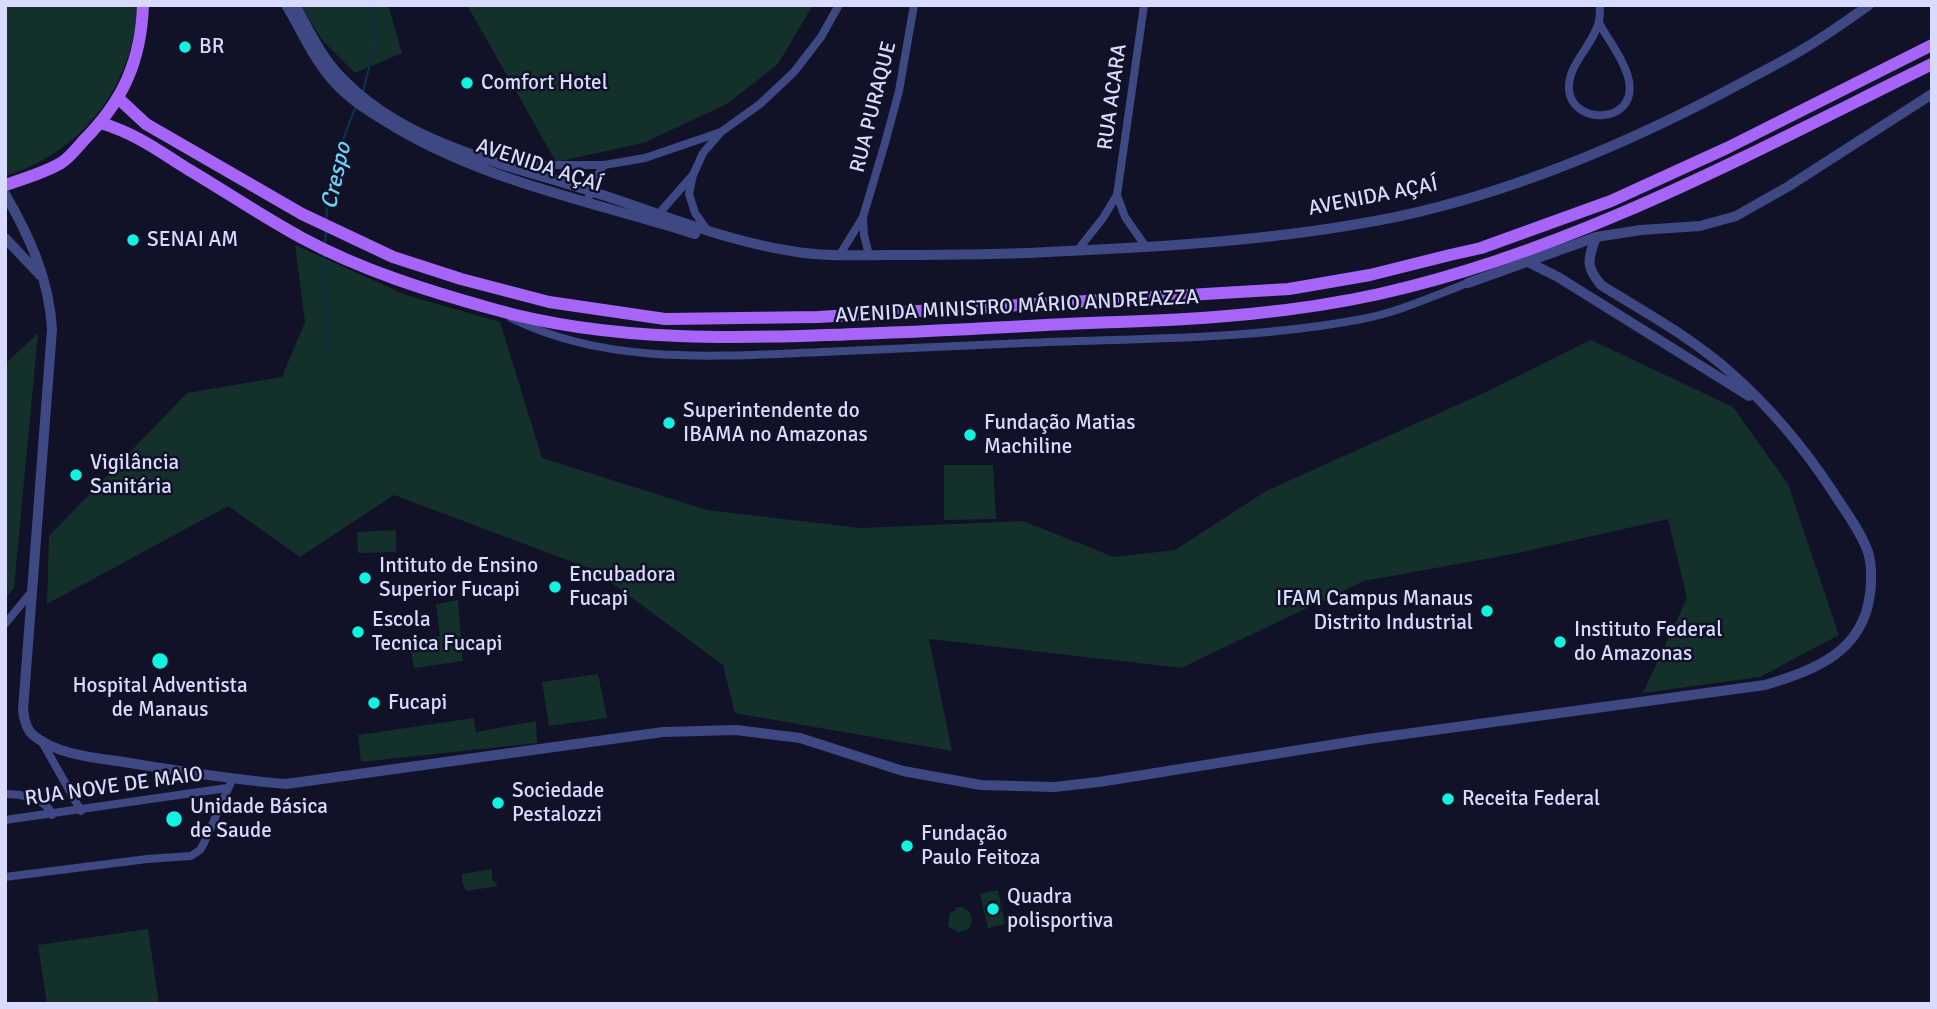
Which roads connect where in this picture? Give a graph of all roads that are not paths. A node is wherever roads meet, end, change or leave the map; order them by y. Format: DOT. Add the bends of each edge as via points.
graph roads {
  1 [pos="143,5"];
  2 [pos="286,5"];
  3 [pos="295,5"];
  4 [pos="839,5"];
  5 [pos="914,5"];
  6 [pos="1143,5"];
  7 [pos="1600,5"];
  8 [pos="1869,5"];
  9 [pos="1599,23"];
  10 [pos="1932,45"];
  11 [pos="1932,64"];
  12 [pos="1932,94"];
  13 [pos="118,98"];
  14 [pos="102,122"];
  15 [pos="721,132"];
  16 [pos="504,164"];
  17 [pos="604,165"];
  18 [pos="693,175"];
  19 [pos="5,185"];
  20 [pos="590,191"];
  21 [pos="5,194"];
  22 [pos="1117,195"];
  23 [pos="587,202"];
  24 [pos="656,217"];
  25 [pos="863,217"];
  26 [pos="710,233"];
  27 [pos="1596,237"];
  28 [pos="5,238"];
  29 [pos="1146,247"];
  30 [pos="1482,248"];
  31 [pos="1077,251"];
  32 [pos="869,255"];
  33 [pos="839,256"];
  34 [pos="1528,262"];
  35 [pos="1466,278"];
  36 [pos="45,281"];
  37 [pos="1601,285"];
  38 [pos="1588,296"];
  39 [pos="1119,299"];
  40 [pos="496,310"];
  41 [pos="1121,322"];
  42 [pos="1695,345"];
  43 [pos="1686,359"];
  44 [pos="1763,404"];
  45 [pos="33,590"];
  46 [pos="5,624"];
  47 [pos="41,740"];
  48 [pos="230,784"];
  49 [pos="5,794"];
  50 [pos="81,811"];
  51 [pos="52,815"];
  52 [pos="5,820"];
  53 [pos="5,877"];
  1 -- 13 [label="main road" via="142,33"];
  2 -- 23 [label="street, AVENIDA AÇAÍ" via="312,53 358,104 451,157"];
  3 -- 16 [label="street, AVENIDA AÇAÍ" via="318,48 364,99 419,134"];
  4 -- 15 [label="street" via="794,72"];
  5 -- 25 [label="street, RUA PURAQUE" via="899,91"];
  6 -- 22 [label="street, RUA ACARA"];
  7 -- 9 [label="street"];
  8 -- 29 [label="street, AVENIDA AÇAÍ" via="1805,49 1707,102 1617,145 1506,186 1396,216 1322,229"];
  9 -- 9 [label="street" via="1570,78 1569,90 1580,108 1601,116 1621,110 1629,83"];
  10 -- 30 [label="main road, AVENIDA MINISTRO MÁRIO ANDREAZZA" via="1611,201"];
  11 -- 35 [label="main road, AVENIDA MINISTRO MÁRIO ANDREAZZA" via="1708,175"];
  12 -- 27 [label="street, AVENIDA MINISTRO MÁRIO ANDREAZZA" via="1736,216 1700,226"];
  13 -- 14 [label="main road"];
  13 -- 39 [label="main road, AVENIDA MINISTRO MÁRIO ANDREAZZA" via="146,124 340,234 449,276 549,302 665,318 708,319"];
  14 -- 19 [label="main road" via="62,163"];
  14 -- 40 [label="main road, AVENIDA MINISTRO MÁRIO ANDREAZZA" via="142,138 304,240 417,286"];
  15 -- 17 [label="street" via="645,158"];
  15 -- 18 [label="street" via="703,153"];
  16 -- 17 [label="street"];
  16 -- 20 [label="street, AVENIDA AÇAÍ"];
  17 -- 20 [label="street"];
  18 -- 24 [label="street"];
  18 -- 26 [label="street" via="689,194 695,213"];
  20 -- 23 [label="street"];
  20 -- 24 [label="street, AVENIDA AÇAÍ"];
  21 -- 36 [label="street"];
  22 -- 29 [label="street" via="1125,217"];
  22 -- 31 [label="street, RUA ACARA"];
  23 -- 24 [label="street, AVENIDA AÇAÍ"];
  24 -- 26 [label="street, AVENIDA AÇAÍ"];
  24 -- 33 [label="street, AVENIDA AÇAÍ" via="710,239 790,258"];
  25 -- 32 [label="street, RUA PURAQUE"];
  25 -- 33 [label="street, RUA PURAQUE"];
  26 -- 33 [label="street, AVENIDA AÇAÍ" via="791,251"];
  27 -- 34 [label="street, AVENIDA MINISTRO MÁRIO ANDREAZZA"];
  27 -- 37 [label="street" via="1589,266"];
  28 -- 36 [label="street"];
  29 -- 31 [label="street, AVENIDA AÇAÍ"];
  30 -- 35 [label="main road" via="1465,261"];
  30 -- 39 [label="main road, AVENIDA MINISTRO MÁRIO ANDREAZZA" via="1289,289"];
  31 -- 32 [label="street, AVENIDA AÇAÍ"];
  32 -- 33 [label="street, AVENIDA AÇAÍ"];
  34 -- 35 [label="street, AVENIDA MINISTRO MÁRIO ANDREAZZA"];
  34 -- 38 [label="street"];
  35 -- 40 [label="street" via="1391,313 1321,326 771,354 686,355 595,347"];
  35 -- 41 [label="main road, AVENIDA MINISTRO MÁRIO ANDREAZZA" via="1253,314"];
  36 -- 45 [label="street" via="52,329"];
  37 -- 38 [label="street"];
  37 -- 42 [label="street"];
  38 -- 43 [label="street"];
  39 -- 41 [label="main road"];
  40 -- 41 [label="main road, AVENIDA MINISTRO MÁRIO ANDREAZZA" via="544,321 669,336 815,335"];
  42 -- 43 [label="street"];
  42 -- 44 [label="street"];
  43 -- 44 [label="street"];
  44 -- 48 [label="street" via="1810,456 1856,528 1872,567 1868,608 1846,646 1826,662 1765,685 1368,738 1054,787 981,785 940,778 800,738 736,730 663,732 286,784"];
  45 -- 46 [label="street"];
  45 -- 47 [label="street" via="23,710 30,733"];
  47 -- 48 [label="street" via="77,754"];
  47 -- 50 [label="street"];
  48 -- 50 [label="street, RUA NOVE DE MAIO"];
  48 -- 53 [label="street" via="204,843 191,856"];
  49 -- 51 [label="street" via="36,800"];
  50 -- 51 [label="street, RUA NOVE DE MAIO"];
  51 -- 52 [label="street, RUA NOVE DE MAIO"];
}
